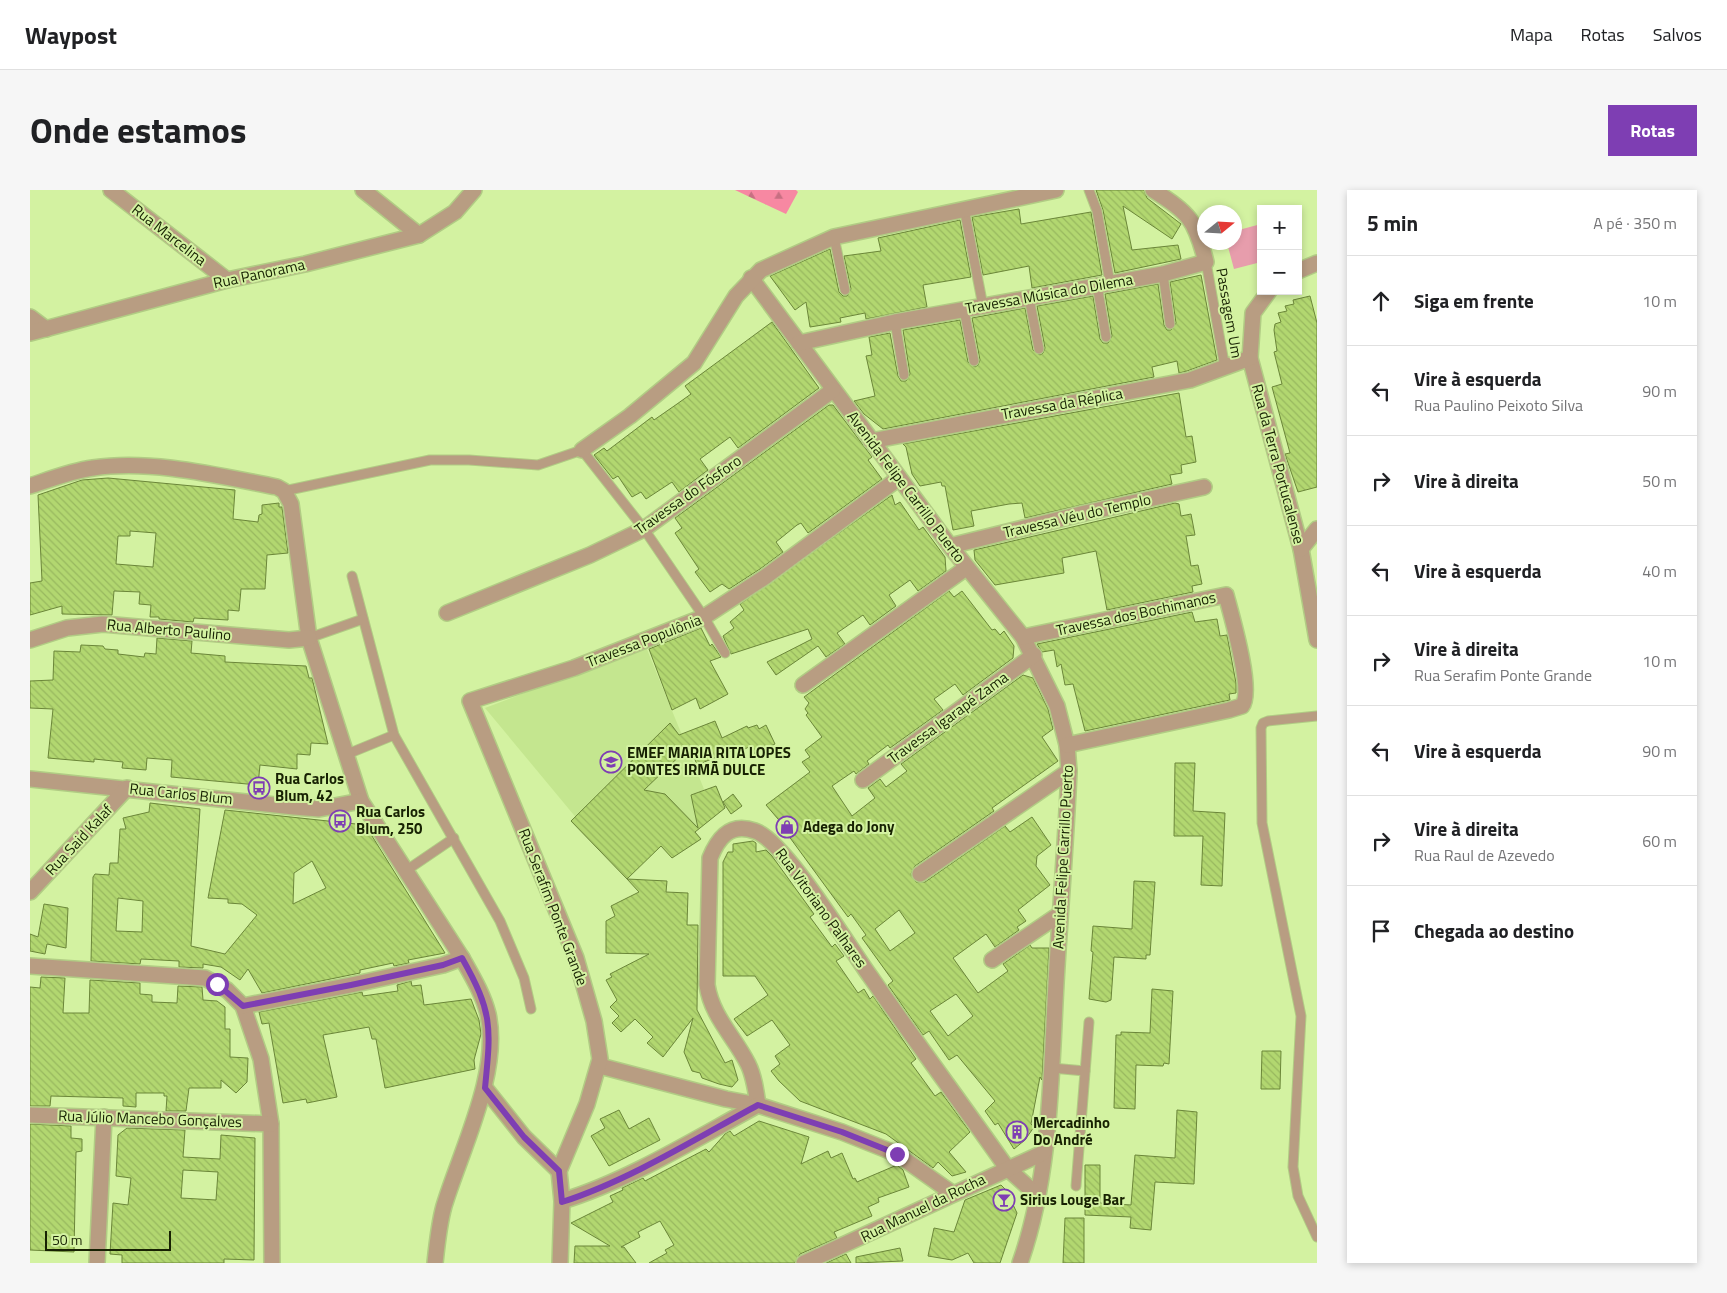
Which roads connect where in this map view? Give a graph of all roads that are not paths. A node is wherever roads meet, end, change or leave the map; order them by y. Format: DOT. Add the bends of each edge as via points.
graph roads {
  1 [pos="111,190"];
  2 [pos="363,190"];
  3 [pos="474,190"];
  4 [pos="1056,190"];
  5 [pos="1089,190"];
  6 [pos="1153,190"];
  7 [pos="964,208"];
  8 [pos="419,235"];
  9 [pos="834,237"];
  10 [pos="1206,262"];
  11 [pos="1317,264"];
  12 [pos="1302,270"];
  13 [pos="1163,274"];
  14 [pos="751,278"];
  15 [pos="227,280"];
  16 [pos="1104,284"];
  17 [pos="845,290"];
  18 [pos="1266,295"];
  19 [pos="1029,298"];
  20 [pos="983,306"];
  21 [pos="964,310"];
  22 [pos="30,317"];
  23 [pos="895,322"];
  24 [pos="1170,324"];
  25 [pos="46,328"];
  26 [pos="30,333"];
  27 [pos="1106,337"];
  28 [pos="799,343"];
  29 [pos="1039,349"];
  30 [pos="1250,358"];
  31 [pos="974,361"];
  32 [pos="1225,368"];
  33 [pos="904,375"];
  34 [pos="833,390"];
  35 [pos="871,440"];
  36 [pos="582,450"];
  37 [pos="899,478"];
  38 [pos="30,486"];
  39 [pos="1204,487"];
  40 [pos="284,491"];
  41 [pos="644,529"];
  42 [pos="1317,529"];
  43 [pos="950,546"];
  44 [pos="1301,549"];
  45 [pos="966,568"];
  46 [pos="352,576"];
  47 [pos="447,613"];
  48 [pos="704,618"];
  49 [pos="362,619"];
  50 [pos="1023,637"];
  51 [pos="309,638"];
  52 [pos="30,640"];
  53 [pos="1317,640"];
  54 [pos="725,653"];
  55 [pos="1034,655"];
  56 [pos="803,685"];
  57 [pos="470,701"];
  58 [pos="1317,716"];
  59 [pos="394,735"];
  60 [pos="1067,745"];
  61 [pos="345,755"];
  62 [pos="1069,771"];
  63 [pos="30,779"];
  64 [pos="863,780"];
  65 [pos="127,788"];
  66 [pos="361,801"];
  67 [pos="454,838"];
  68 [pos="407,870"];
  69 [pos="920,874"];
  70 [pos="30,892"];
  71 [pos="1060,914"];
  72 [pos="462,958"];
  73 [pos="992,960"];
  74 [pos="30,966"];
  75 [pos="243,1006"];
  76 [pos="531,1009"];
  77 [pos="1089,1022"];
  78 [pos="600,1066"];
  79 [pos="1052,1068"];
  80 [pos="1085,1071"];
  81 [pos="485,1088"];
  82 [pos="758,1105"];
  83 [pos="30,1115"];
  84 [pos="104,1117"];
  85 [pos="271,1124"];
  86 [pos="1043,1152"];
  87 [pos="1007,1168"];
  88 [pos="559,1171"];
  89 [pos="1076,1186"];
  90 [pos="952,1193"];
  91 [pos="1038,1196"];
  92 [pos="562,1202"];
  93 [pos="1317,1237"];
  94 [pos="97,1263"];
  95 [pos="272,1263"];
  96 [pos="435,1263"];
  97 [pos="560,1263"];
  98 [pos="804,1263"];
  99 [pos="1020,1263"];
  1 -- 15 [label="street, Rua Marcelina"];
  2 -- 8 [label="street"];
  3 -- 8 [label="street, Rua Panorama" via="456,212"];
  4 -- 7 [label="street"];
  5 -- 16 [label="lane" via="1097,211"];
  6 -- 10 [label="street" via="1187,214 1194,223"];
  7 -- 9 [label="street"];
  7 -- 20 [label="lane"];
  8 -- 15 [label="street, Rua Panorama"];
  9 -- 14 [label="street" via="777,262"];
  9 -- 17 [label="lane"];
  10 -- 13 [label="street, Travessa Música do Dilema"];
  10 -- 32 [label="lane, Passagem Um"];
  11 -- 12 [label="street"];
  13 -- 16 [label="street, Travessa Música do Dilema"];
  13 -- 24 [label="lane"];
  14 -- 28 [label="street, Avenida Felipe Carrillo Puerto"];
  14 -- 36 [label="street" via="694,363 630,416"];
  15 -- 25 [label="street, Rua Panorama"];
  16 -- 19 [label="street, Travessa Música do Dilema"];
  16 -- 27 [label="lane"];
  18 -- 30 [label="street, Rua da Terra Portucalense" via="1253,313"];
  19 -- 20 [label="street, Travessa Música do Dilema"];
  19 -- 29 [label="lane"];
  20 -- 21 [label="street, Travessa Música do Dilema"];
  21 -- 23 [label="street, Travessa Música do Dilema"];
  21 -- 31 [label="lane"];
  22 -- 25 [label="street"];
  23 -- 28 [label="street, Travessa Música do Dilema"];
  23 -- 33 [label="lane"];
  25 -- 26 [label="street, Rua Panorama"];
  28 -- 34 [label="street, Avenida Felipe Carrillo Puerto"];
  30 -- 32 [label="street, Travessa da Réplica"];
  30 -- 44 [label="street, Rua da Terra Portucalense"];
  32 -- 35 [label="street, Travessa da Réplica" via="1190,380"];
  34 -- 35 [label="street, Avenida Felipe Carrillo Puerto"];
  34 -- 41 [label="street, Travessa do Fósforo"];
  35 -- 37 [label="street, Avenida Felipe Carrillo Puerto"];
  36 -- 40 [label="lane" via="538,465 430,460"];
  36 -- 41 [label="lane"];
  37 -- 43 [label="street, Avenida Felipe Carrillo Puerto"];
  37 -- 48 [label="street, Travessa Populônia"];
  38 -- 40 [label="street" via="94,468 133,467 220,476"];
  39 -- 43 [label="street, Travessa Véu do Templo"];
  40 -- 51 [label="street" via="289,497 295,528"];
  41 -- 47 [label="street, Travessa do Fósforo"];
  41 -- 48 [label="lane"];
  42 -- 44 [label="street"];
  43 -- 45 [label="street, Avenida Felipe Carrillo Puerto"];
  44 -- 53 [label="street, Rua da Terra Portucalense"];
  45 -- 50 [label="street, Avenida Felipe Carrillo Puerto"];
  45 -- 56 [label="street"];
  46 -- 49 [label="lane"];
  48 -- 54 [label="lane"];
  48 -- 57 [label="street, Travessa Populônia" via="574,668"];
  49 -- 51 [label="lane"];
  49 -- 59 [label="lane"];
  50 -- 55 [label="street, Avenida Felipe Carrillo Puerto"];
  50 -- 60 [label="street, Travessa dos Bochimanos" via="1226,595 1241,659 1246,694 1242,706"];
  51 -- 52 [label="street, Rua Alberto Paulino" via="289,640 103,624 67,628"];
  51 -- 61 [label="street"];
  55 -- 60 [label="street, Avenida Felipe Carrillo Puerto" via="1057,706"];
  55 -- 64 [label="street, Travessa Igarapé Zama"];
  57 -- 78 [label="street, Rua Serafim Ponte Grande" via="576,958 594,1021"];
  58 -- 93 [label="lane" via="1268,721 1262,728 1262,823 1301,1016 1292,1166 1298,1196"];
  59 -- 61 [label="lane"];
  59 -- 67 [label="lane"];
  60 -- 62 [label="street, Avenida Felipe Carrillo Puerto"];
  61 -- 66 [label="street"];
  62 -- 69 [label="street"];
  62 -- 71 [label="street, Avenida Felipe Carrillo Puerto"];
  63 -- 65 [label="street, Rua Carlos Blum"];
  65 -- 66 [label="street, Rua Carlos Blum" via="319,809"];
  65 -- 70 [label="street, Rua Said Kalaf"];
  66 -- 68 [label="street"];
  67 -- 68 [label="lane"];
  67 -- 76 [label="lane" via="514,949"];
  68 -- 72 [label="street"];
  71 -- 73 [label="street"];
  71 -- 79 [label="street, Avenida Felipe Carrillo Puerto"];
  72 -- 75 [label="street" via="443,965"];
  72 -- 81 [label="street" via="488,1015 490,1036"];
  74 -- 75 [label="street" via="205,978 227,990"];
  75 -- 85 [label="street" via="261,1059"];
  77 -- 80 [label="lane"];
  78 -- 82 [label="street"];
  78 -- 88 [label="street, Rua Serafim Ponte Grande"];
  79 -- 80 [label="lane"];
  79 -- 86 [label="street, Avenida Felipe Carrillo Puerto"];
  80 -- 89 [label="lane"];
  81 -- 88 [label="street" via="524,1137"];
  81 -- 96 [label="street" via="443,1209"];
  82 -- 87 [label="street, Rua Vitoriano Palhares" via="749,1066 717,1018 707,985 710,858 722,836 741,830 755,831 774,843"];
  82 -- 90 [label="street" via="897,1154"];
  82 -- 92 [label="street" via="657,1160"];
  83 -- 84 [label="street, Rua Júlio Mancebo Gonçalves"];
  84 -- 85 [label="street, Rua Júlio Mancebo Gonçalves"];
  84 -- 94 [label="street"];
  85 -- 95 [label="street"];
  86 -- 87 [label="street, Rua Manuel da Rocha"];
  86 -- 91 [label="street, Avenida Felipe Carrillo Puerto"];
  87 -- 90 [label="street, Rua Manuel da Rocha"];
  87 -- 91 [label="street, Rua Vitoriano Palhares"];
  88 -- 92 [label="street, Rua Serafim Ponte Grande"];
  90 -- 98 [label="street, Rua Manuel da Rocha"];
  91 -- 99 [label="street, Avenida Felipe Carrillo Puerto"];
  92 -- 97 [label="street, Rua Serafim Ponte Grande"];
}
